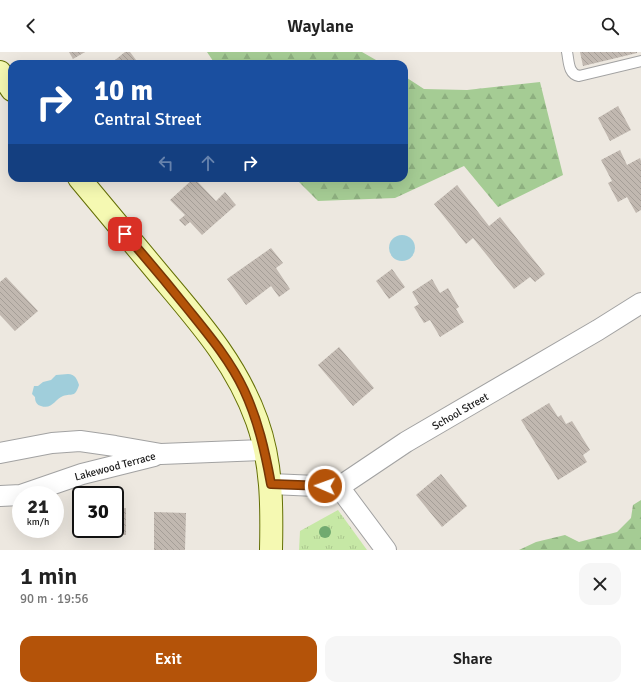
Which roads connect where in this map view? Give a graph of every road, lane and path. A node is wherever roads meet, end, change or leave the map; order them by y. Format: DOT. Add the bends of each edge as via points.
graph roads {
  1 [pos="567,52"];
  2 [pos="641,61"];
  3 [pos="0,72"];
  4 [pos="8,84"];
  5 [pos="81,182"];
  6 [pos="641,303"];
  7 [pos="104,444"];
  8 [pos="265,450"];
  9 [pos="0,453"];
  10 [pos="160,454"];
  11 [pos="113,466"];
  12 [pos="271,484"];
  13 [pos="339,486"];
  14 [pos="0,496"];
  15 [pos="271,550"];
  16 [pos="386,550"];
  1 -- 2 [label="lane" via="571,72 579,76"];
  3 -- 4 [label="main road"];
  5 -- 8 [label="main road" via="226,357 244,389"];
  6 -- 13 [label="street, School Street" via="406,442"];
  7 -- 9 [label="street, Lakewood Terrace" via="80,441 52,443"];
  7 -- 10 [label="street, Lakewood Terrace"];
  7 -- 11 [label="street" via="117,456"];
  8 -- 10 [label="street, Lakewood Terrace"];
  8 -- 12 [label="main road"];
  10 -- 11 [label="street, Lakewood Terrace"];
  11 -- 14 [label="street, Lakewood Terrace" via="22,495"];
  12 -- 13 [label="street"];
  12 -- 15 [label="main road"];
  13 -- 16 [label="street"];
}
